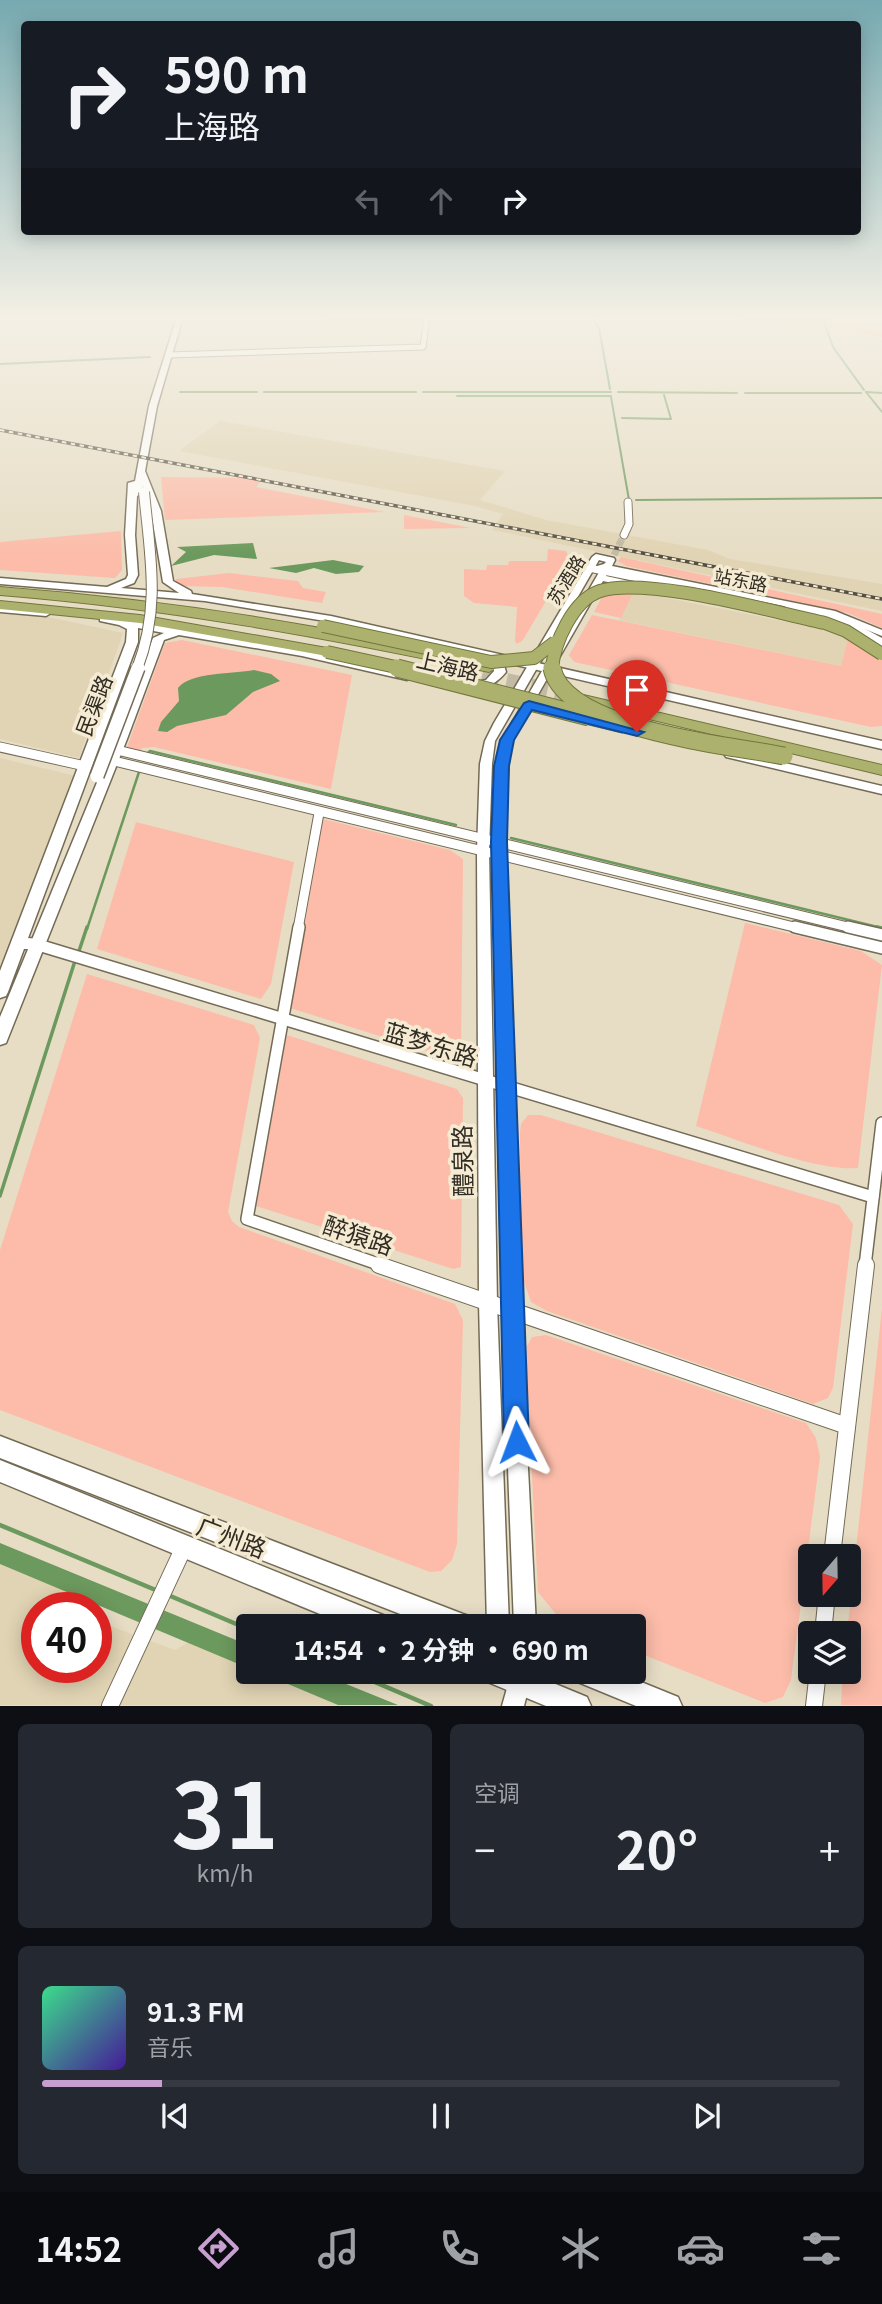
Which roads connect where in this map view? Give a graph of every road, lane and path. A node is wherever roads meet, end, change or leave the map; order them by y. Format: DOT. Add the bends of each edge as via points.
graph roads {
  1 [pos="156,397"];
  2 [pos="141,471"];
  3 [pos="628,502"];
  4 [pos="624,535"];
  5 [pos="606,570"];
  6 [pos="0,583"];
  7 [pos="87,588"];
  8 [pos="107,589"];
  9 [pos="0,592"];
  10 [pos="125,592"];
  11 [pos="0,597"];
  12 [pos="205,598"];
  13 [pos="0,607"];
  14 [pos="571,619"];
  15 [pos="111,620"];
  16 [pos="187,631"];
  17 [pos="882,633"];
  18 [pos="436,643"];
  19 [pos="882,644"];
  20 [pos="882,654"];
  21 [pos="533,664"];
  22 [pos="549,668"];
  23 [pos="415,679"];
  24 [pos="682,699"];
  25 [pos="511,701"];
  26 [pos="529,705"];
  27 [pos="635,727"];
  28 [pos="664,738"];
  29 [pos="882,745"];
  30 [pos="0,747"];
  31 [pos="116,756"];
  32 [pos="882,761"];
  33 [pos="882,770"];
  34 [pos="90,773"];
  35 [pos="882,780"];
  36 [pos="882,790"];
  37 [pos="319,813"];
  38 [pos="491,846"];
  39 [pos="882,935"];
  40 [pos="17,943"];
  41 [pos="35,944"];
  42 [pos="882,948"];
  43 [pos="0,992"];
  44 [pos="282,1020"];
  45 [pos="0,1038"];
  46 [pos="486,1082"];
  47 [pos="506,1087"];
  48 [pos="882,1123"];
  49 [pos="873,1197"];
  50 [pos="488,1303"];
  51 [pos="511,1311"];
  52 [pos="847,1426"];
  53 [pos="0,1447"];
  54 [pos="0,1471"];
  55 [pos="833,1544"];
  56 [pos="184,1547"];
  57 [pos="349,1614"];
  58 [pos="432,1614"];
  59 [pos="498,1614"];
  60 [pos="524,1614"];
  61 [pos="521,1684"];
  62 [pos="614,1684"];
  63 [pos="817,1684"];
  64 [pos="110,1706"];
  65 [pos="578,1706"];
  66 [pos="669,1706"];
  67 [pos="814,1706"];
  1 -- 2 [label="main road, 民渠路"];
  2 -- 8 [label="main road" via="131,491 133,575 122,585"];
  2 -- 12 [label="main road" via="156,511 168,582"];
  2 -- 34 [label="main road, 民渠路" via="143,627"];
  3 -- 4 [label="street" via="629,524"];
  5 -- 17 [label="street, 站东路" via="835,614"];
  5 -- 19 [label="street, bridge" via="834,619"];
  5 -- 19 [label="street, 站东路" via="622,582 836,625"];
  5 -- 21 [label="street, 苏酒路" via="596,557"];
  5 -- 22 [label="street, 苏酒路"];
  6 -- 7 [label="highway"];
  7 -- 8 [label="main road, 上海路"];
  8 -- 10 [label="main road, 上海路"];
  9 -- 11 [label="highway, 上海路" via="217,614 326,633 486,672 224,624"];
  10 -- 12 [label="main road, 上海路"];
  10 -- 14 [label="highway, bridge" via="323,625 484,661 511,662 545,653"];
  12 -- 18 [label="main road, 上海路"];
  13 -- 15 [label="main road, 上海路"];
  13 -- 27 [label="highway, bridge" via="140,619 327,652"];
  14 -- 20 [label="highway, bridge" via="577,607 596,592 649,587 825,623"];
  14 -- 27 [label="highway, bridge" via="553,654 557,683 588,711"];
  15 -- 16 [label="main road, 上海路"];
  15 -- 34 [label="main road" via="131,625 133,634"];
  16 -- 23 [label="main road, 上海路"];
  16 -- 31 [label="main road, 民渠路" via="159,638"];
  18 -- 21 [label="main road, 上海路"];
  18 -- 23 [label="main road" via="493,658 500,672 490,683 472,687"];
  21 -- 22 [label="main road, 上海路"];
  21 -- 25 [label="street, 苏酒路"];
  22 -- 24 [label="main road, 上海路"];
  22 -- 26 [label="street, 苏酒路"];
  23 -- 25 [label="main road, 上海路"];
  24 -- 28 [label="main road" via="584,681 564,696 576,712"];
  24 -- 29 [label="main road, 上海路"];
  25 -- 26 [label="main road, 上海路"];
  25 -- 38 [label="street, 醴泉路" via="490,741 486,764"];
  26 -- 28 [label="main road, 上海路"];
  26 -- 38 [label="street, 醴泉路" via="507,740"];
  27 -- 35 [label="highway, bridge"];
  28 -- 36 [label="main road, 上海路"];
  30 -- 34 [label="street"];
  31 -- 37 [label="street"];
  31 -- 38 [label="street"];
  31 -- 41 [label="main road, 民渠路"];
  32 -- 33 [label="highway" via="577,693"];
  34 -- 40 [label="main road, 民渠路"];
  34 -- 41 [label="main road, 民渠路"];
  37 -- 38 [label="street"];
  37 -- 44 [label="street, 醉猿路"];
  38 -- 39 [label="street"];
  38 -- 42 [label="street"];
  38 -- 46 [label="street, 醴泉路"];
  38 -- 47 [label="street, 醴泉路"];
  40 -- 41 [label="street, 蓝梦东路"];
  40 -- 43 [label="main road, 民渠路"];
  41 -- 44 [label="street, 蓝梦东路"];
  41 -- 45 [label="main road, 民渠路"];
  44 -- 46 [label="street, 蓝梦东路"];
  44 -- 50 [label="street, 醉猿路" via="247,1219"];
  46 -- 47 [label="street, 蓝梦东路"];
  46 -- 50 [label="street, 醴泉路"];
  47 -- 49 [label="street, 蓝梦东路"];
  47 -- 51 [label="street, 醴泉路"];
  48 -- 49 [label="street"];
  49 -- 52 [label="street"];
  50 -- 51 [label="street, 醉猿路"];
  50 -- 59 [label="street, 醴泉路"];
  51 -- 52 [label="street, 醉猿路"];
  51 -- 60 [label="street, 醴泉路"];
  52 -- 55 [label="street"];
  53 -- 58 [label="main road, 广州路"];
  54 -- 56 [label="main road, 广州路"];
  56 -- 57 [label="main road, 广州路"];
  56 -- 64 [label="street"];
  61 -- 65 [label="main road"];
  62 -- 66 [label="main road"];
  63 -- 67 [label="street"];
}
